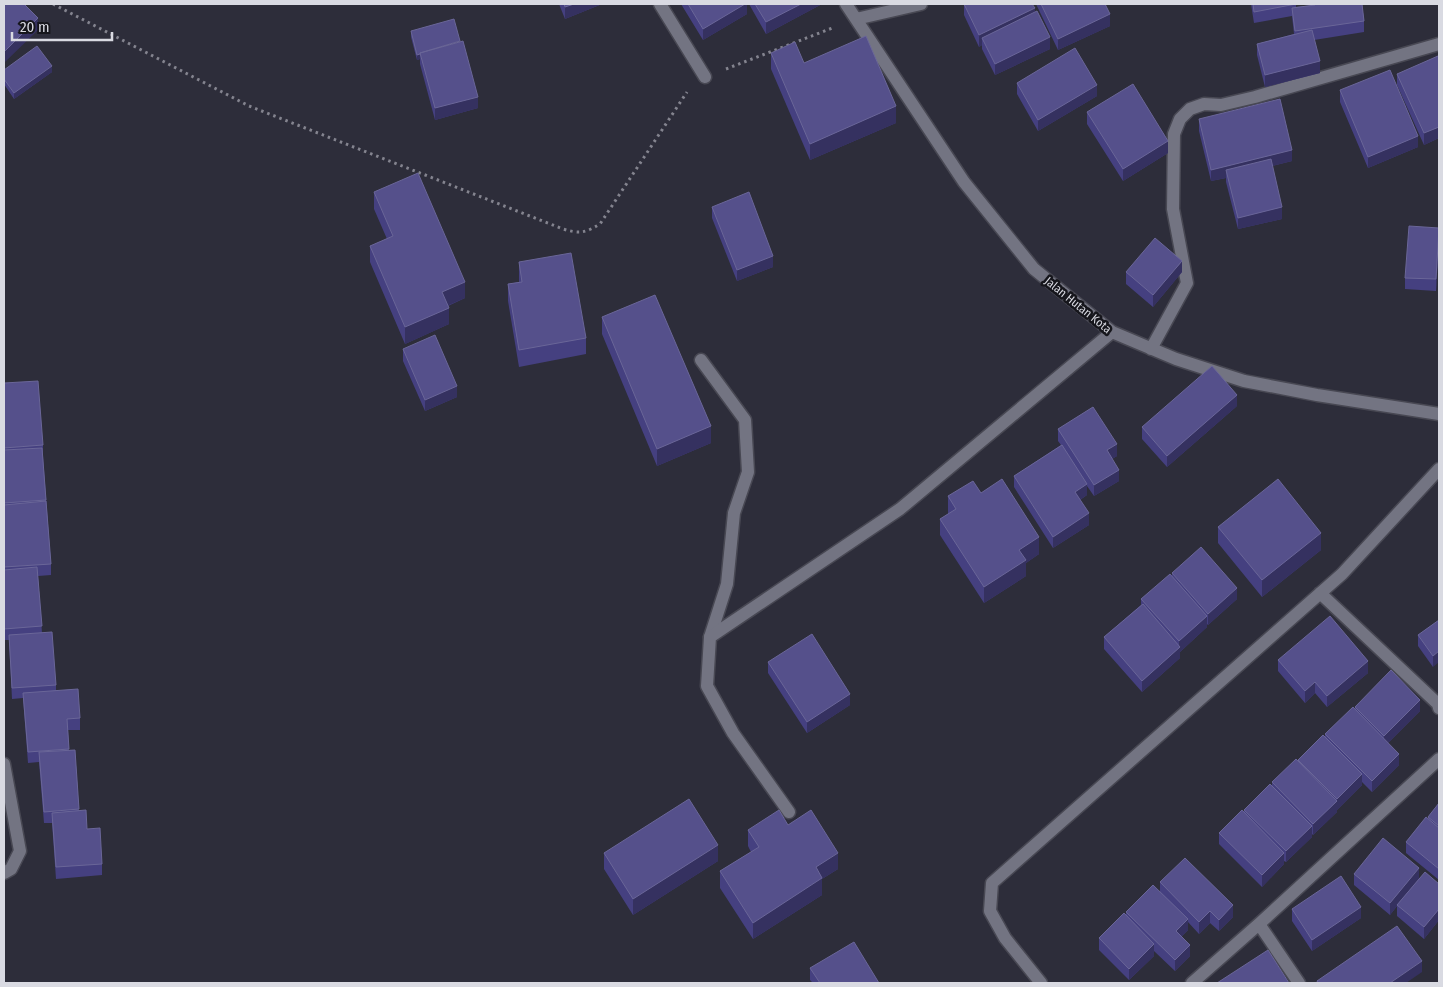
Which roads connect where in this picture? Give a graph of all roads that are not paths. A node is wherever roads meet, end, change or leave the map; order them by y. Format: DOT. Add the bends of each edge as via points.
graph roads {
  1 [pos="660,4"];
  2 [pos="846,4"];
  3 [pos="921,4"];
  4 [pos="856,19"];
  5 [pos="1439,44"];
  6 [pos="705,77"];
  7 [pos="1112,332"];
  8 [pos="1151,349"];
  9 [pos="701,360"];
  10 [pos="1439,414"];
  11 [pos="1439,469"];
  12 [pos="1320,593"];
  13 [pos="710,637"];
  14 [pos="1439,708"];
  15 [pos="1439,758"];
  16 [pos="4,764"];
  17 [pos="789,812"];
  18 [pos="4,873"];
  19 [pos="1260,924"];
  20 [pos="1040,983"];
  21 [pos="1192,983"];
  22 [pos="1298,983"];
  1 -- 6 [label="street"];
  2 -- 4 [label="street, Jalan Hutan Kota"];
  3 -- 4 [label="street"];
  4 -- 7 [label="street, Jalan Hutan Kota" via="964,182 1034,269"];
  5 -- 8 [label="street" via="1255,97 1221,105 1204,104 1190,109 1180,119 1174,134 1173,209 1188,283"];
  7 -- 8 [label="street, Jalan Hutan Kota"];
  7 -- 13 [label="street" via="900,509"];
  8 -- 10 [label="street, Jalan Hutan Kota" via="1244,381 1317,396"];
  9 -- 13 [label="street" via="745,420 748,472 734,513 727,584"];
  11 -- 12 [label="street" via="1342,574"];
  12 -- 14 [label="street"];
  12 -- 20 [label="street" via="992,883 990,911 1005,938"];
  13 -- 17 [label="street" via="707,686 733,734"];
  15 -- 19 [label="street"];
  16 -- 18 [label="street" via="20,851"];
  19 -- 21 [label="street"];
  19 -- 22 [label="street"];
}
